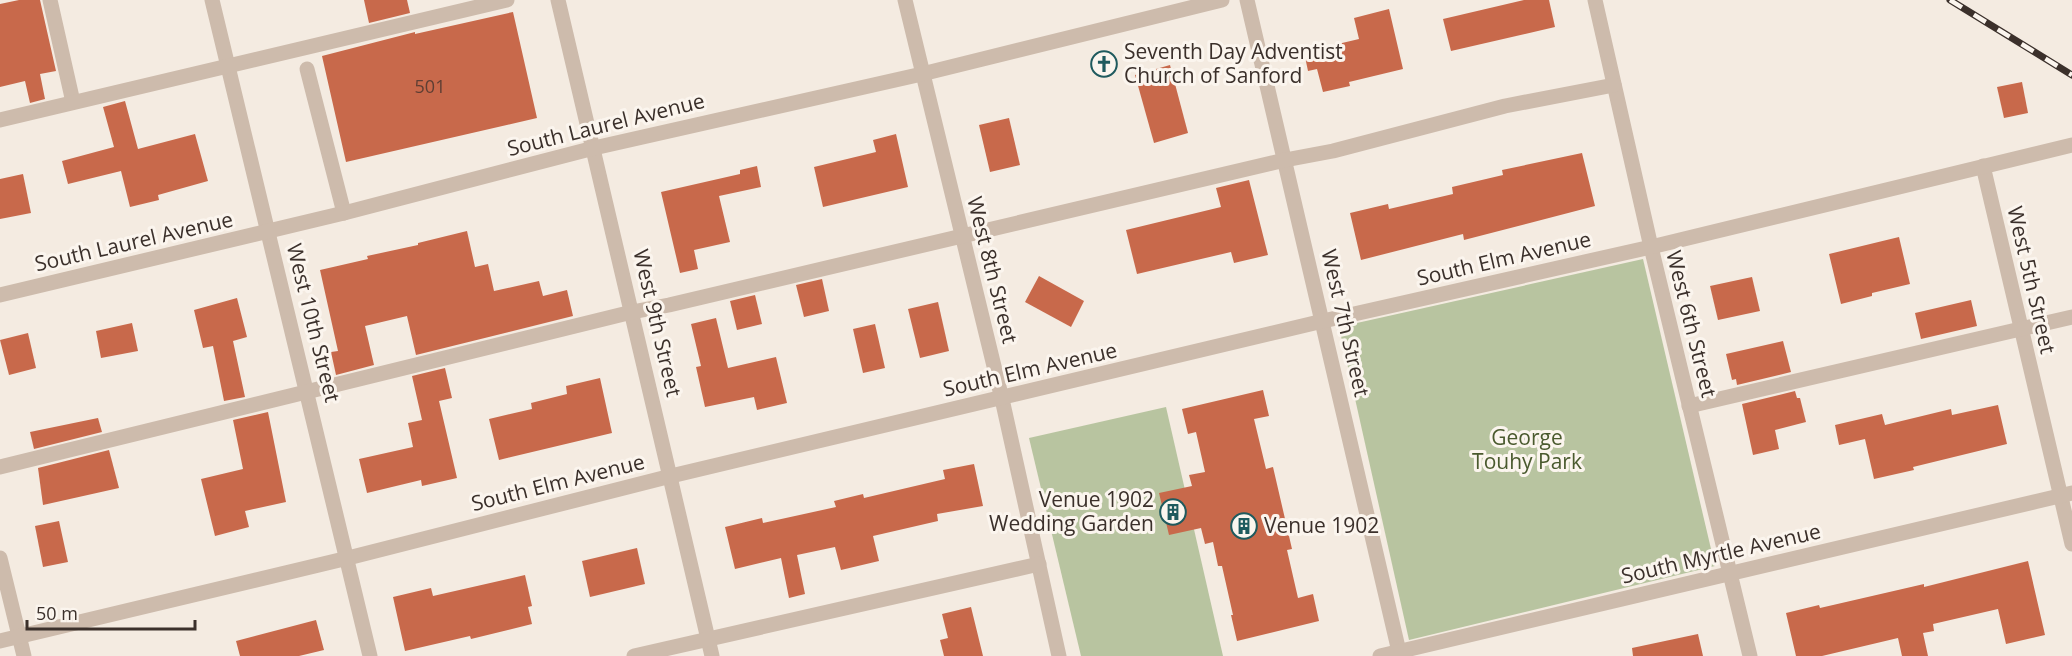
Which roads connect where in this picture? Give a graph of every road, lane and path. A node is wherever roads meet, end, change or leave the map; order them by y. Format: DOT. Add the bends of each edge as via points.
graph roads {
  1 [pos="50,0"];
  2 [pos="507,0"];
  3 [pos="558,0"];
  4 [pos="904,0"];
  5 [pos="1222,0"];
  6 [pos="1247,0"];
  7 [pos="1595,0"];
  8 [pos="216,1"];
  9 [pos="228,65"];
  10 [pos="308,69"];
  11 [pos="922,74"];
  12 [pos="1614,85"];
  13 [pos="73,102"];
  14 [pos="0,120"];
  15 [pos="2072,145"];
  16 [pos="594,148"];
  17 [pos="1285,160"];
  18 [pos="1983,166"];
  19 [pos="344,213"];
  20 [pos="270,231"];
  21 [pos="962,235"];
  22 [pos="1651,247"];
  23 [pos="0,295"];
  24 [pos="632,312"];
  25 [pos="2072,317"];
  26 [pos="1323,321"];
  27 [pos="2021,329"];
  28 [pos="308,390"];
  29 [pos="1002,399"];
  30 [pos="1689,406"];
  31 [pos="0,466"];
  32 [pos="671,476"];
  33 [pos="2066,495"];
  34 [pos="2072,544"];
  35 [pos="0,558"];
  36 [pos="348,558"];
  37 [pos="1039,564"];
  38 [pos="1729,573"];
  39 [pos="19,636"];
  40 [pos="708,639"];
  41 [pos="0,641"];
  42 [pos="1399,654"];
  43 [pos="24,656"];
  44 [pos="370,656"];
  45 [pos="634,656"];
  46 [pos="712,656"];
  47 [pos="1059,656"];
  48 [pos="1380,656"];
  49 [pos="1750,656"];
  1 -- 13 [label="street"];
  2 -- 9 [label="street"];
  3 -- 16 [label="street, West 9th Street"];
  4 -- 11 [label="street, West 8th Street"];
  5 -- 11 [label="street, South Laurel Avenue"];
  6 -- 17 [label="street, West 7th Street"];
  7 -- 12 [label="street, West 6th Street"];
  8 -- 9 [label="street, West 10th Street"];
  9 -- 13 [label="street"];
  9 -- 20 [label="street, West 10th Street"];
  10 -- 19 [label="street"];
  11 -- 16 [label="street, South Laurel Avenue"];
  11 -- 21 [label="street, West 8th Street"];
  12 -- 17 [label="street" via="1505,106"];
  12 -- 22 [label="street, West 6th Street"];
  13 -- 14 [label="street"];
  15 -- 18 [label="street, South Elm Avenue"];
  16 -- 19 [label="street, South Laurel Avenue"];
  16 -- 24 [label="street, West 9th Street"];
  17 -- 21 [label="street"];
  17 -- 26 [label="street, West 7th Street"];
  18 -- 22 [label="street, South Elm Avenue"];
  18 -- 27 [label="street, West 5th Street"];
  19 -- 20 [label="street, South Laurel Avenue"];
  20 -- 23 [label="street, South Laurel Avenue"];
  20 -- 28 [label="street, West 10th Street"];
  21 -- 24 [label="street"];
  21 -- 29 [label="street, West 8th Street"];
  22 -- 26 [label="street, South Elm Avenue"];
  22 -- 30 [label="street, West 6th Street"];
  24 -- 28 [label="street"];
  24 -- 32 [label="street, West 9th Street"];
  25 -- 27 [label="street"];
  26 -- 29 [label="street, South Elm Avenue"];
  26 -- 42 [label="street, West 7th Street"];
  27 -- 30 [label="street"];
  27 -- 33 [label="street, West 5th Street"];
  28 -- 31 [label="street"];
  28 -- 36 [label="street, West 10th Street"];
  29 -- 32 [label="street, South Elm Avenue"];
  29 -- 37 [label="street, West 8th Street"];
  30 -- 38 [label="street, West 6th Street"];
  32 -- 36 [label="street, South Elm Avenue"];
  32 -- 40 [label="street, West 9th Street"];
  33 -- 34 [label="street, West 5th Street"];
  33 -- 38 [label="street, South Myrtle Avenue"];
  35 -- 39 [label="street"];
  36 -- 39 [label="street, South Elm Avenue"];
  36 -- 44 [label="street, West 10th Street"];
  37 -- 40 [label="street"];
  37 -- 47 [label="street, West 8th Street"];
  38 -- 42 [label="street, South Myrtle Avenue"];
  38 -- 49 [label="street, West 6th Street"];
  39 -- 41 [label="street, South Elm Avenue"];
  39 -- 43 [label="street"];
  40 -- 45 [label="street"];
  40 -- 46 [label="street, West 9th Street"];
  42 -- 48 [label="street, South Myrtle Avenue"];
}
